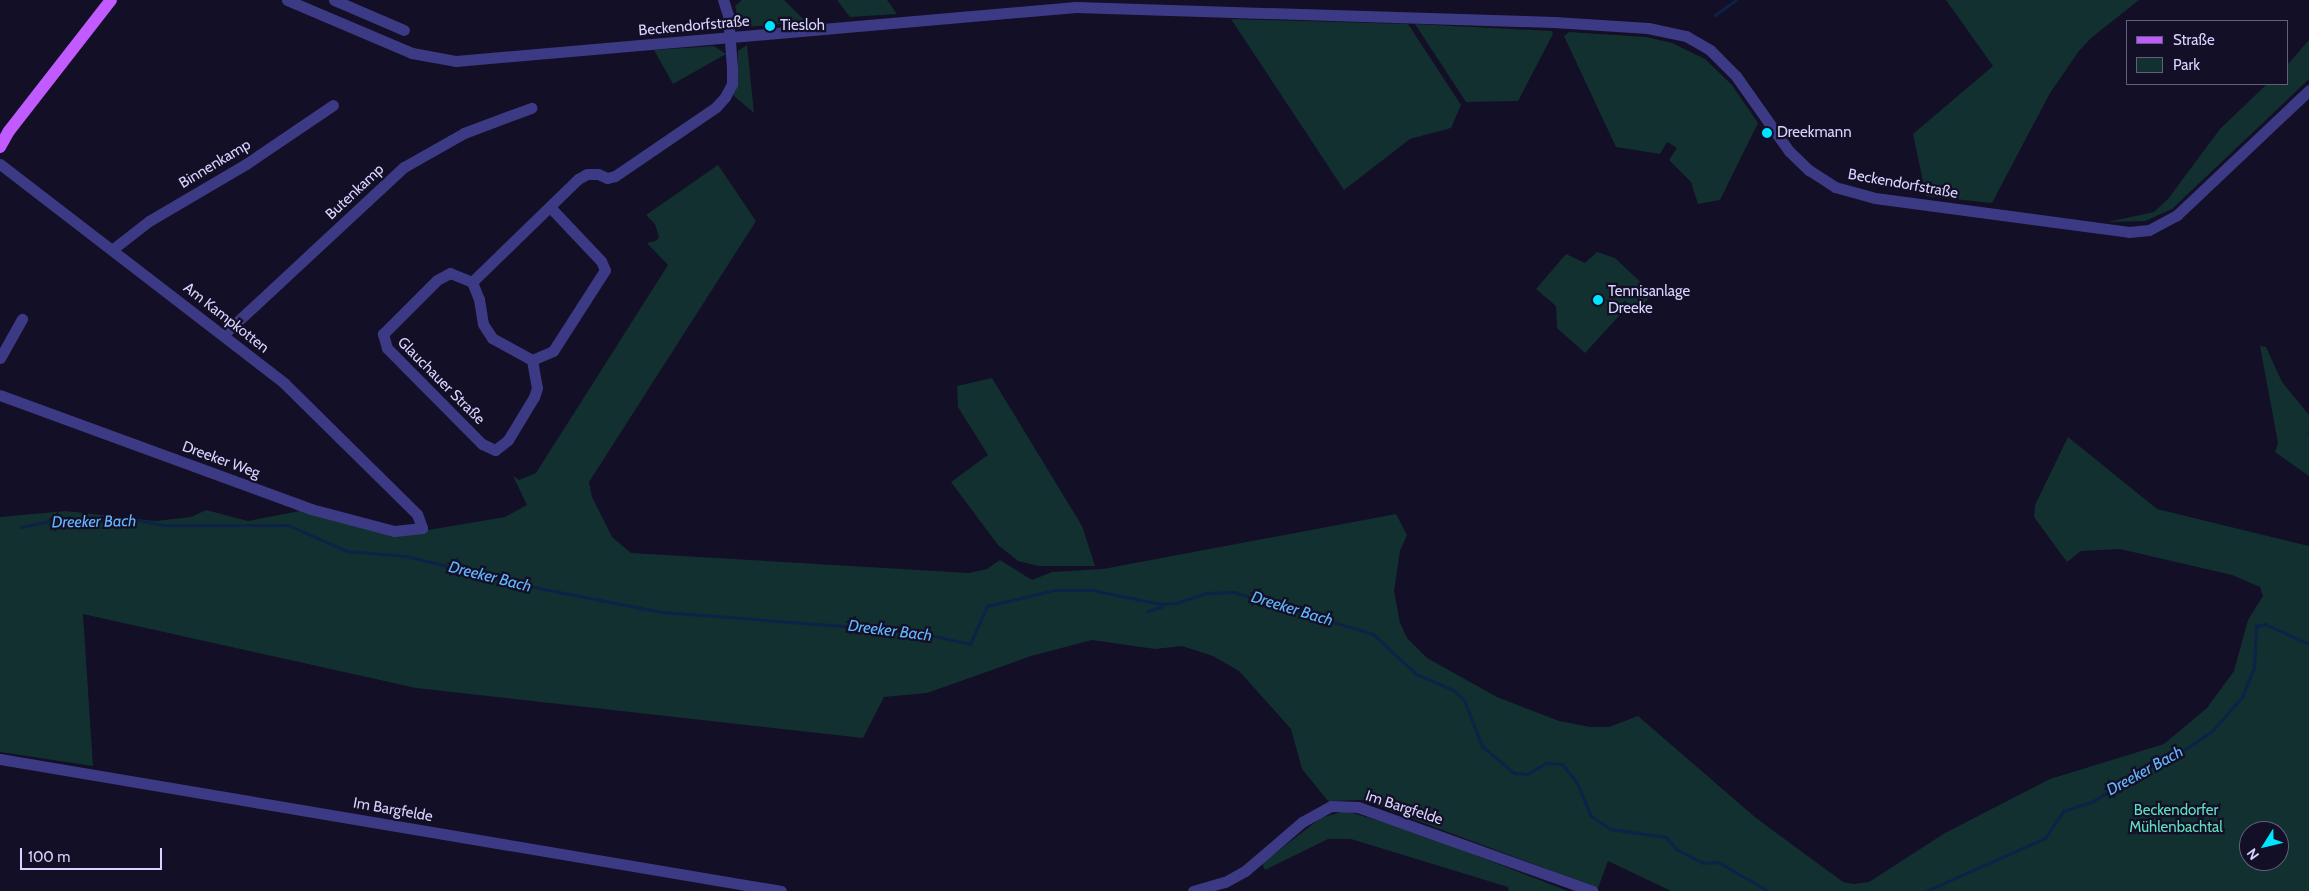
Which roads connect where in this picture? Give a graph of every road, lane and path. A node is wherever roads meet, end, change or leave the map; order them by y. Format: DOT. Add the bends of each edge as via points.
graph roads {
  1 [pos="111,0"];
  2 [pos="287,0"];
  3 [pos="334,0"];
  4 [pos="723,0"];
  5 [pos="404,30"];
  6 [pos="730,38"];
  7 [pos="2309,90"];
  8 [pos="333,105"];
  9 [pos="531,108"];
  10 [pos="0,147"];
  11 [pos="0,164"];
  12 [pos="550,206"];
  13 [pos="112,249"];
  14 [pos="472,282"];
  15 [pos="22,319"];
  16 [pos="224,335"];
  17 [pos="0,358"];
  18 [pos="532,360"];
  19 [pos="0,394"];
  20 [pos="417,514"];
  21 [pos="0,760"];
  22 [pos="781,891"];
  23 [pos="1193,891"];
  24 [pos="1592,891"];
  1 -- 10 [label="main road"];
  2 -- 6 [label="street, Beckendorfstraße" via="412,53 456,61"];
  3 -- 5 [label="street"];
  4 -- 6 [label="street"];
  6 -- 7 [label="street, Beckendorfstraße" via="1076,7 1545,21 1648,28 1686,36 1710,50 1736,76 1795,157 1835,187 1875,198 2129,232 2149,230 2178,215"];
  6 -- 12 [label="street" via="732,84 716,107 615,176 607,178 587,174 578,179"];
  8 -- 13 [label="street, Binnenkamp" via="246,164 149,221"];
  9 -- 16 [label="street, Butenkamp" via="464,133 404,167"];
  11 -- 13 [label="street, Am Kampkotten"];
  12 -- 14 [label="street"];
  12 -- 18 [label="street" via="601,261 604,270 559,345"];
  13 -- 16 [label="street, Am Kampkotten"];
  14 -- 18 [label="street" via="486,331 492,338"];
  14 -- 18 [label="street, Glauchauer Straße" via="450,273 437,280 388,326 382,334 386,348 482,444 495,450 508,440 534,397 537,388"];
  15 -- 17 [label="street"];
  16 -- 20 [label="street, Am Kampkotten" via="284,383"];
  19 -- 20 [label="street, Dreeker Weg" via="311,509 394,532 422,528"];
  21 -- 22 [label="street, Im Bargfelde"];
  23 -- 24 [label="street, Im Bargfelde" via="1225,882 1245,871 1302,822 1331,806 1358,807"];
}
